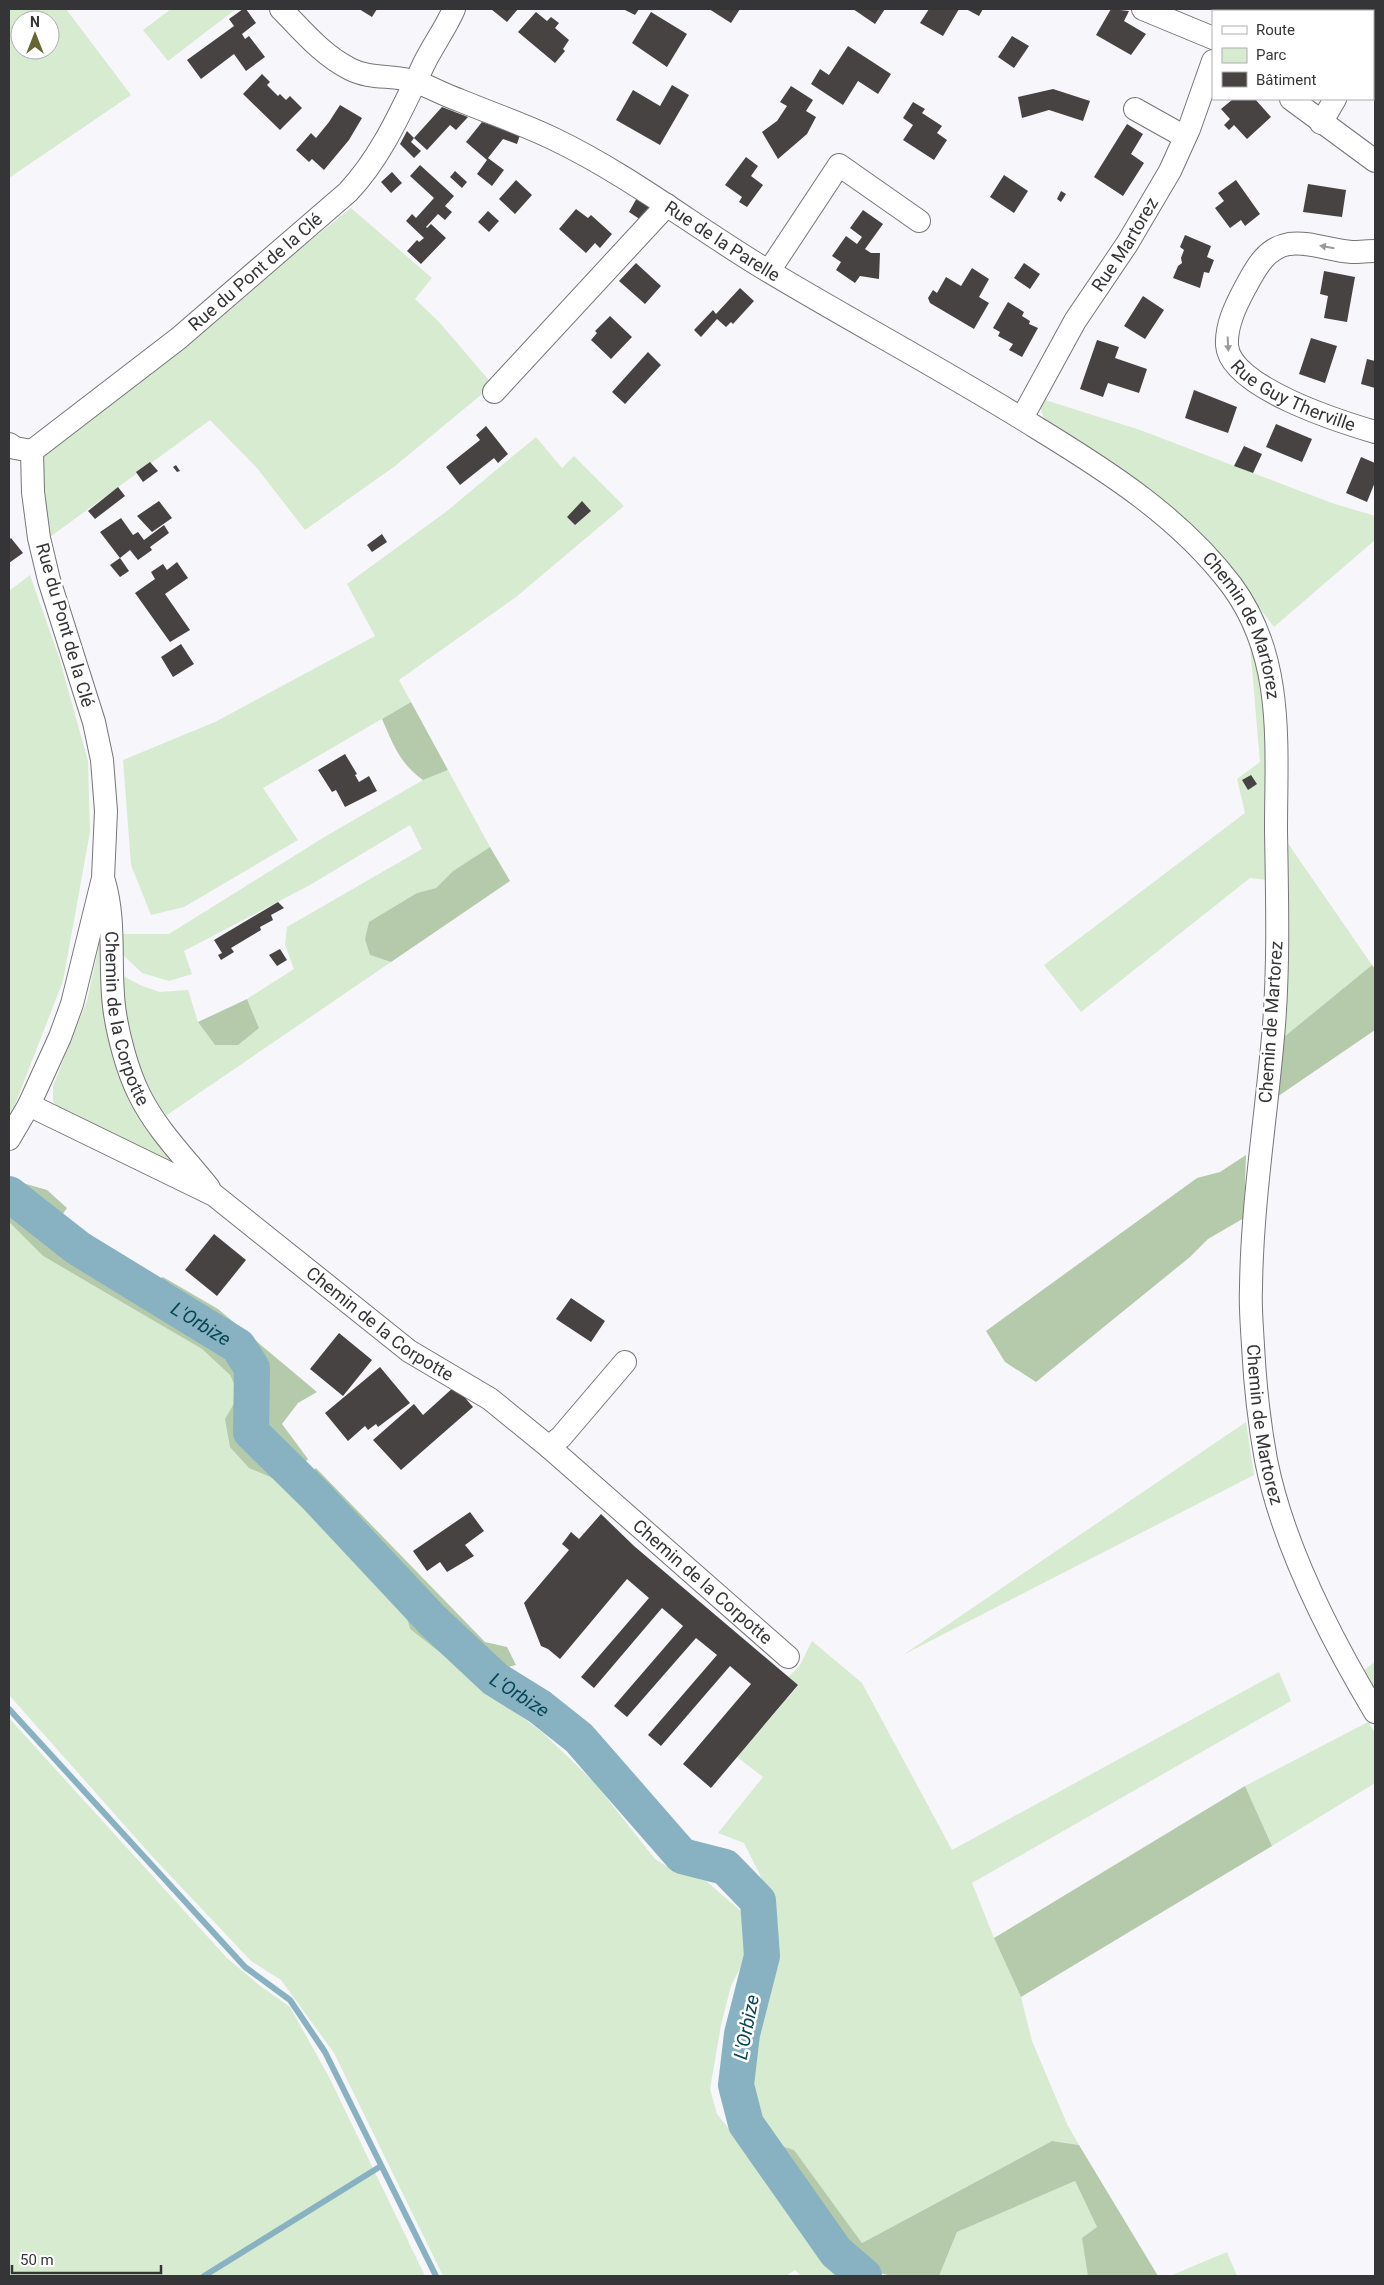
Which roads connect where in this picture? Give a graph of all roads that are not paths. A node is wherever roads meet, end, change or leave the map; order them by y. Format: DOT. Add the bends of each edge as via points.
graph roads {
  1 [pos="281,9"];
  2 [pos="454,9"];
  3 [pos="1143,9"];
  4 [pos="1212,38"];
  5 [pos="1212,64"];
  6 [pos="416,82"];
  7 [pos="1292,100"];
  8 [pos="1334,100"];
  9 [pos="1135,109"];
  10 [pos="1321,122"];
  11 [pos="1185,137"];
  12 [pos="1375,161"];
  13 [pos="667,205"];
  14 [pos="919,220"];
  15 [pos="1375,251"];
  16 [pos="769,271"];
  17 [pos="494,392"];
  18 [pos="1022,418"];
  19 [pos="1375,432"];
  20 [pos="9,444"];
  21 [pos="32,451"];
  22 [pos="102,878"];
  23 [pos="29,1104"];
  24 [pos="9,1139"];
  25 [pos="214,1195"];
  26 [pos="625,1362"];
  27 [pos="549,1447"];
  28 [pos="788,1657"];
  29 [pos="1375,1712"];
  1 -- 6 [label="street, Rue de la Parelle" via="319,48 346,68 358,74 392,76"];
  2 -- 6 [label="street, Rue du Pont de la Clé"];
  3 -- 4 [label="street"];
  5 -- 11 [label="street, Rue Martorez"];
  6 -- 13 [label="street, Rue de la Parelle" via="548,136 586,155"];
  6 -- 21 [label="street, Rue du Pont de la Clé" via="367,172 348,192 180,338"];
  7 -- 10 [label="street"];
  8 -- 10 [label="street"];
  9 -- 11 [label="street"];
  10 -- 12 [label="street"];
  11 -- 18 [label="street, Rue Martorez" via="1170,171 1076,321"];
  13 -- 16 [label="street, Rue de la Parelle"];
  13 -- 17 [label="street"];
  14 -- 16 [label="street" via="839,165"];
  15 -- 19 [label="street, Rue Guy Therville, one-way" via="1352,252 1309,244 1288,244 1272,251 1259,262 1236,304 1227,347 1234,365 1251,380 1312,411"];
  16 -- 18 [label="street, Rue de la Parelle"];
  18 -- 29 [label="street, Chemin de Martorez" via="1083,456 1172,520 1232,586 1253,619 1268,659 1276,750 1277,962 1250,1291 1258,1411 1267,1465 1283,1520 1311,1592 1347,1665"];
  20 -- 21 [label="street"];
  21 -- 22 [label="street, Rue du Pont de la Clé" via="39,538 94,722 102,760 106,811"];
  22 -- 23 [label="street, Rue du Pont de la Clé" via="72,1004"];
  22 -- 25 [label="street, Chemin de la Corpotte" via="110,905 114,1006 138,1093 161,1129"];
  23 -- 24 [label="street, Rue du Pont de la Clé"];
  23 -- 25 [label="street, Chemin de la Corpotte"];
  25 -- 27 [label="street, Chemin de la Corpotte" via="409,1351 490,1399"];
  26 -- 27 [label="street"];
  27 -- 28 [label="street, Chemin de la Corpotte"];
}
